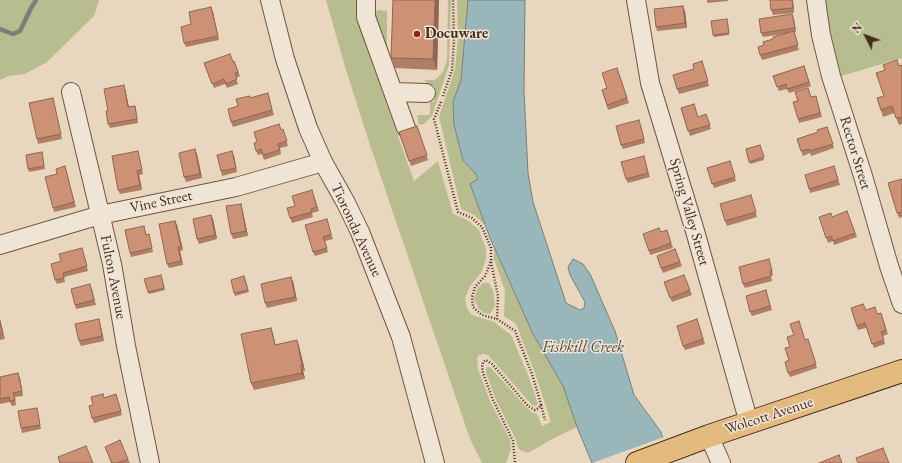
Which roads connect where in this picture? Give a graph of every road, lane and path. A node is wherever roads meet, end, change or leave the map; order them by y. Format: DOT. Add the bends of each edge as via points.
graph roads {
  1 [pos="270,0"];
  2 [pos="366,0"];
  3 [pos="453,0"];
  4 [pos="636,0"];
  5 [pos="816,0"];
  6 [pos="71,92"];
  7 [pos="393,92"];
  8 [pos="426,93"];
  9 [pos="406,128"];
  10 [pos="324,162"];
  11 [pos="100,215"];
  12 [pos="0,244"];
  13 [pos="491,260"];
  14 [pos="902,304"];
  15 [pos="497,319"];
  16 [pos="902,371"];
  17 [pos="541,404"];
  18 [pos="546,420"];
  19 [pos="749,423"];
  20 [pos="703,438"];
  21 [pos="150,463"];
  22 [pos="435,463"];
  23 [pos="515,463"];
  24 [pos="637,463"];
  25 [pos="721,463"];
  1 -- 10 [label="street, Tioronda Avenue" via="285,59 308,128"];
  2 -- 7 [label="street" via="366,17"];
  3 -- 13 [label="path" via="452,70 434,119 458,212 472,218 482,227 490,248"];
  4 -- 19 [label="street, Spring Valley Street" via="650,83"];
  5 -- 14 [label="street, Rector Street" via="831,76"];
  6 -- 11 [label="street, Fulton Avenue"];
  7 -- 8 [label="street"];
  7 -- 9 [label="street"];
  10 -- 11 [label="street, Vine Street" via="236,187"];
  10 -- 22 [label="street, Tioronda Avenue" via="360,232 401,337"];
  11 -- 12 [label="street, Vine Street"];
  11 -- 21 [label="street, Fulton Avenue" via="112,264"];
  13 -- 15 [label="path" via="498,296"];
  13 -- 15 [label="path" via="485,276 475,287 473,307 482,315"];
  15 -- 17 [label="path" via="515,331"];
  16 -- 19 [label="main road, Wolcott Avenue"];
  17 -- 18 [label="path"];
  17 -- 23 [label="path" via="535,410 528,406 492,364 486,360 483,362 483,373 493,400 513,441"];
  19 -- 20 [label="main road, Wolcott Avenue"];
  20 -- 24 [label="main road, Wolcott Avenue"];
  20 -- 25 [label="street"];
}
